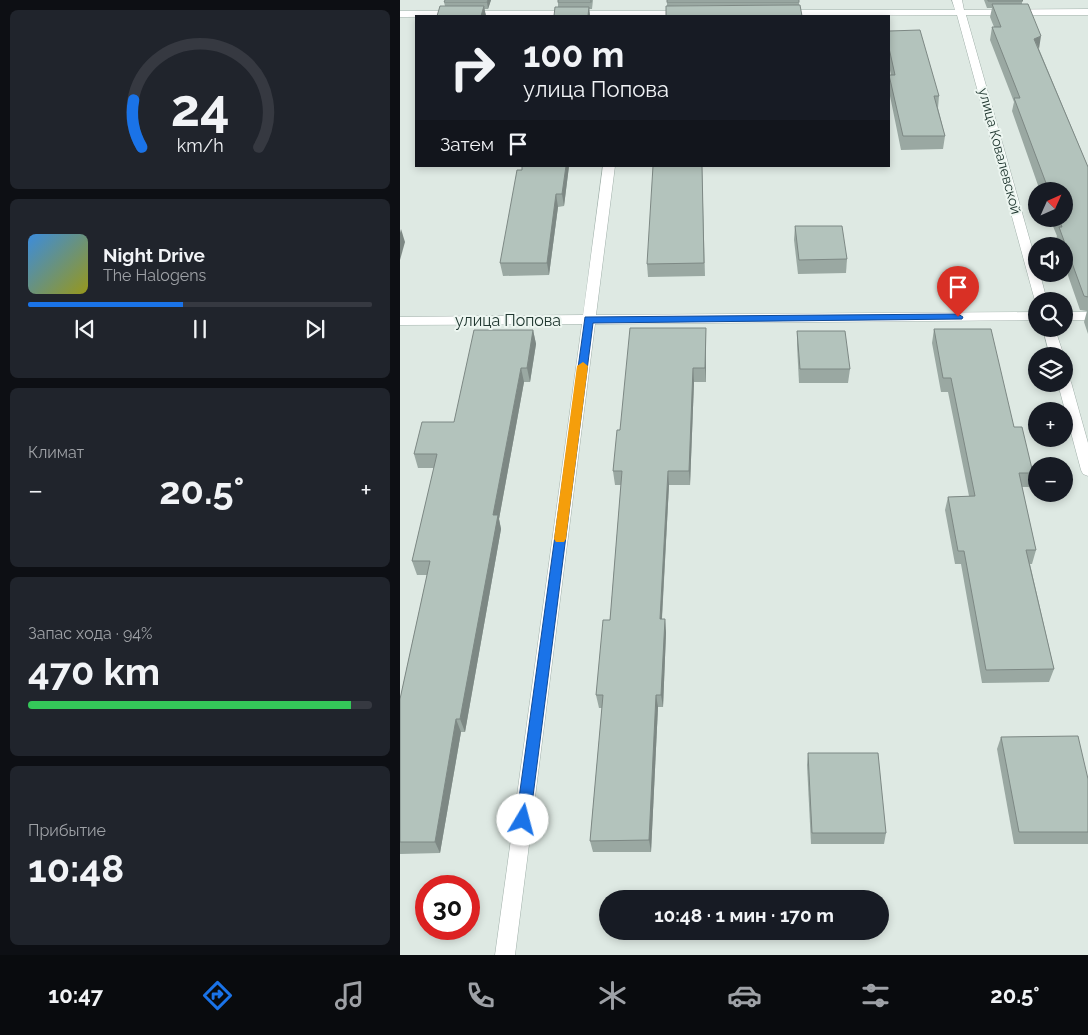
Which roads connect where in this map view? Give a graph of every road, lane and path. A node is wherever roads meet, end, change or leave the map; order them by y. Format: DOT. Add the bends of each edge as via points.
graph roads {
  1 [pos="958,0"];
  2 [pos="629,12"];
  3 [pos="1088,12"];
  4 [pos="775,13"];
  5 [pos="961,13"];
  6 [pos="400,14"];
  7 [pos="697,14"];
  8 [pos="609,167"];
  9 [pos="1038,292"];
  10 [pos="1028,316"];
  11 [pos="1073,316"];
  12 [pos="1088,316"];
  13 [pos="589,320"];
  14 [pos="400,321"];
  15 [pos="1067,392"];
  16 [pos="1088,470"];
  17 [pos="505,955"];
  1 -- 5 [label="street, улица Ковалевской"];
  2 -- 6 [label="street"];
  2 -- 7 [label="street"];
  3 -- 5 [label="street"];
  4 -- 5 [label="street"];
  5 -- 9 [label="street, улица Ковалевской"];
  8 -- 13 [label="street"];
  10 -- 13 [label="street, улица Попова"];
  11 -- 12 [label="street"];
  13 -- 14 [label="street, улица Попова"];
  13 -- 17 [label="street"];
  15 -- 16 [label="street"];
}
